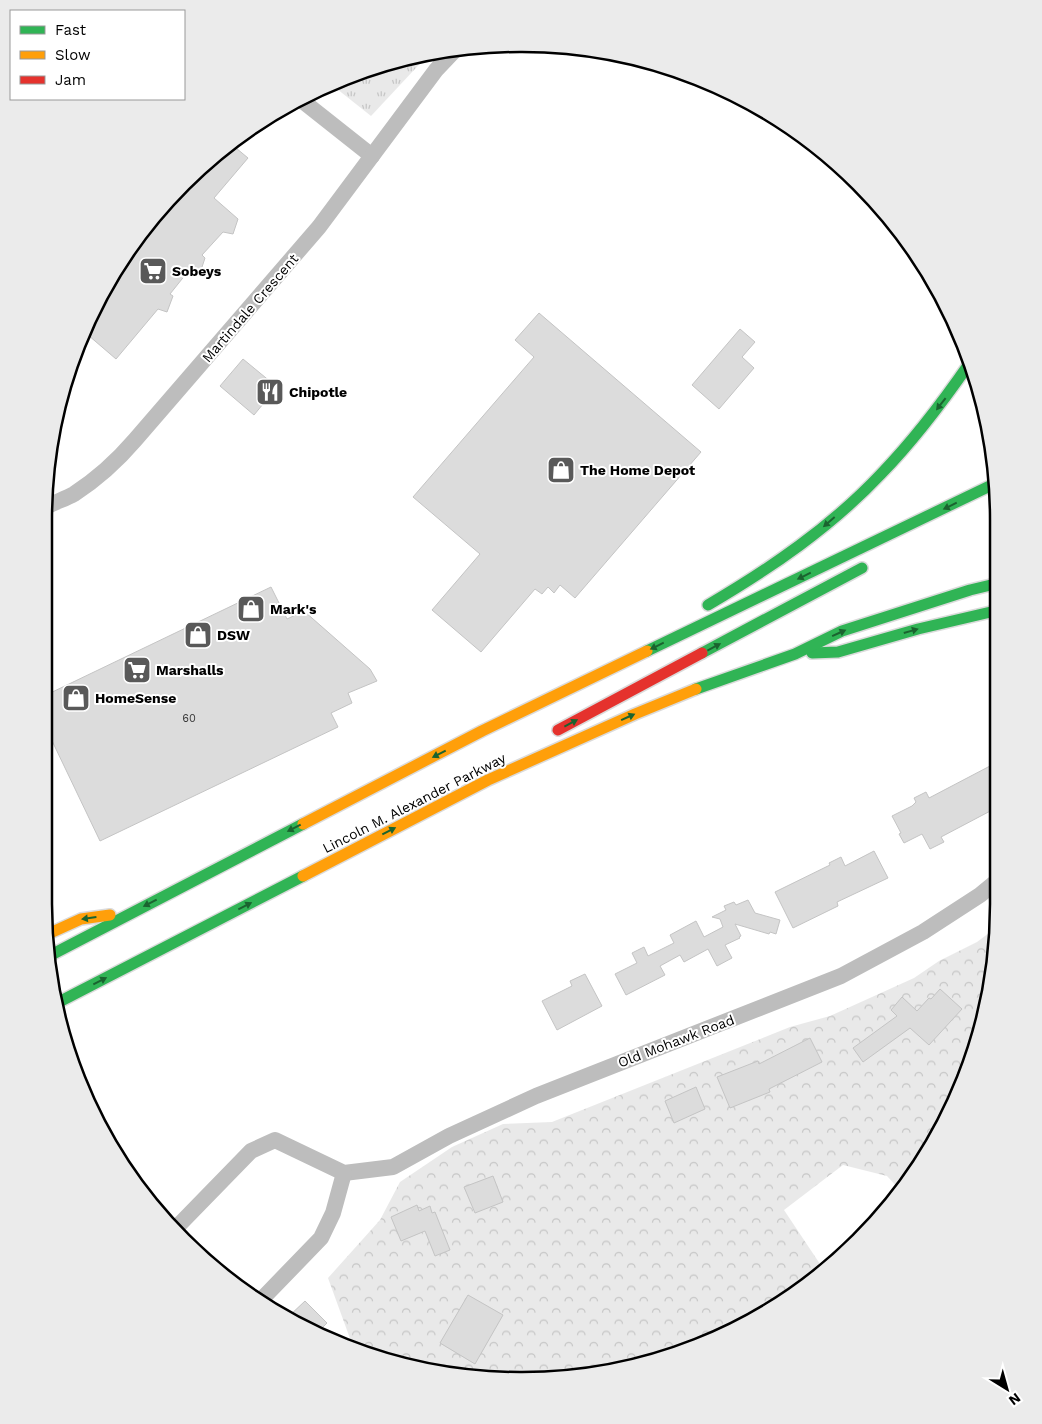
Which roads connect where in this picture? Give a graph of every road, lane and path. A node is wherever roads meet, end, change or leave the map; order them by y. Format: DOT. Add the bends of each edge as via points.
graph roads {
  1 [pos="446,59"];
  2 [pos="307,105"];
  3 [pos="372,156"];
  4 [pos="965,370"];
  5 [pos="988,487"];
  6 [pos="53,502"];
  7 [pos="869,564"];
  8 [pos="990,585"];
  9 [pos="699,610"];
  10 [pos="990,612"];
  11 [pos="652,636"];
  12 [pos="796,654"];
  13 [pos="482,731"];
  14 [pos="548,736"];
  15 [pos="523,751"];
  16 [pos="488,780"];
  17 [pos="990,887"];
  18 [pos="134,911"];
  19 [pos="54,931"];
  20 [pos="56,953"];
  21 [pos="63,1000"];
  22 [pos="344,1173"];
  23 [pos="180,1224"];
  24 [pos="265,1296"];
  1 -- 3 [label="street, Martindale Crescent"];
  2 -- 3 [label="street"];
  3 -- 6 [label="street, Martindale Crescent" via="320,227 118,459 73,494"];
  4 -- 9 [label="highway, one-way" via="909,444 867,488 778,562"];
  5 -- 13 [label="highway, one-way"];
  14 -- 7 [label="highway, one-way"];
  12 -- 8 [label="highway, one-way" via="842,631"];
  12 -- 10 [label="highway, one-way" via="838,652"];
  11 -- 13 [label="highway"];
  16 -- 12 [label="highway, Lincoln M. Alexander Parkway, one-way" via="635,714 721,679"];
  13 -- 18 [label="highway, one-way"];
  15 -- 16 [label="highway"];
  21 -- 16 [label="highway, Lincoln M. Alexander Parkway, one-way"];
  17 -- 22 [label="street, Old Mohawk Road" via="923,932 841,976 536,1096 449,1136 393,1167"];
  18 -- 19 [label="highway, one-way" via="81,919"];
  18 -- 20 [label="highway"];
  22 -- 23 [label="street" via="275,1140 251,1150"];
  22 -- 24 [label="street" via="333,1213 321,1238"];
}
